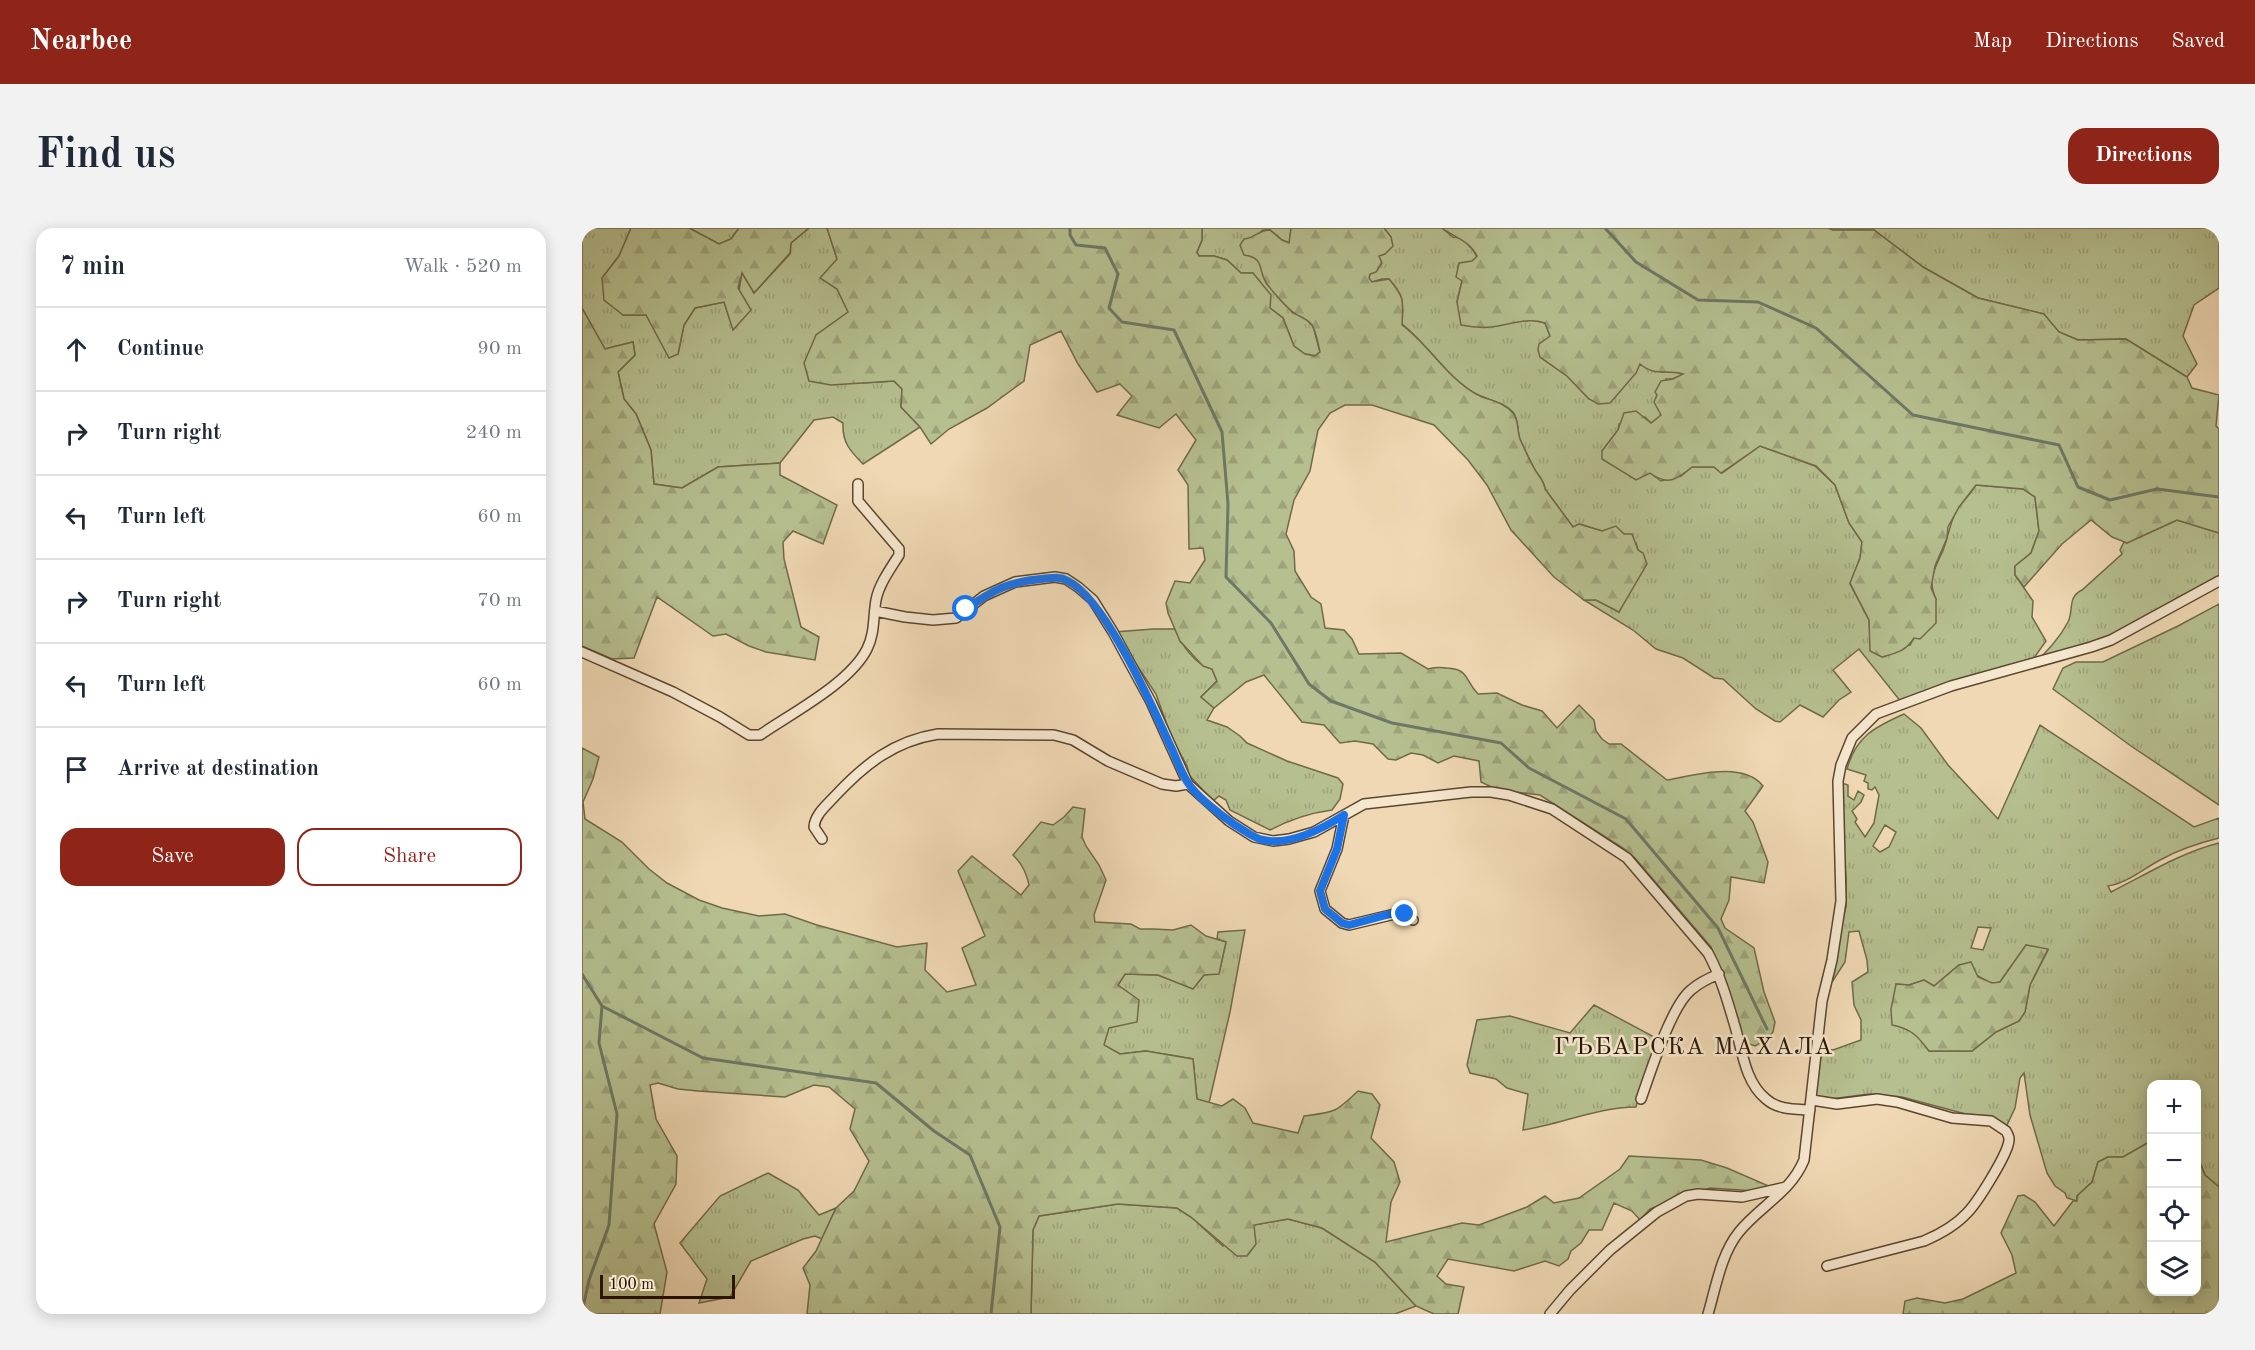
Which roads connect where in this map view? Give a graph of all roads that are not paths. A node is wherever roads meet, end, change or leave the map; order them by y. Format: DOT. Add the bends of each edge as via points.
graph roads {
  1 [pos="858,484"];
  2 [pos="2219,581"];
  3 [pos="876,611"];
  4 [pos="582,652"];
  5 [pos="1188,784"];
  6 [pos="1344,815"];
  7 [pos="822,839"];
  8 [pos="1413,920"];
  9 [pos="1719,974"];
  10 [pos="1641,1099"];
  11 [pos="1811,1105"];
  12 [pos="1788,1186"];
  13 [pos="1827,1266"];
  14 [pos="1550,1314"];
  15 [pos="1708,1314"];
  1 -- 3 [label="street" via="858,501 899,549 878,591"];
  2 -- 11 [label="street" via="2111,640 1951,686 1876,714 1852,738 1838,781 1841,900 1822,1001"];
  3 -- 4 [label="street" via="868,647 852,671 755,736"];
  3 -- 5 [label="street" via="905,618 956,618 984,596 1015,582 1066,579 1093,600 1113,632"];
  5 -- 6 [label="street" via="1229,821 1262,840 1289,839 1314,832"];
  5 -- 7 [label="street" via="1151,781 1073,740 1054,735 931,735 893,748 855,775 818,815 814,827"];
  6 -- 8 [label="street" via="1337,849 1320,891 1325,909 1349,925 1400,913"];
  6 -- 9 [label="street" via="1364,804 1471,792 1491,792 1541,804 1627,858 1708,953"];
  9 -- 10 [label="street" via="1683,998"];
  9 -- 11 [label="street" via="1746,1069 1756,1089 1783,1108"];
  11 -- 12 [label="street" via="1804,1160"];
  11 -- 13 [label="street" via="1877,1099 1897,1102 1952,1118 1991,1121 2006,1131 2009,1140 1964,1216 1924,1241"];
  12 -- 14 [label="street" via="1742,1197 1686,1196 1657,1212 1610,1250"];
  12 -- 15 [label="street" via="1731,1242"];
}
